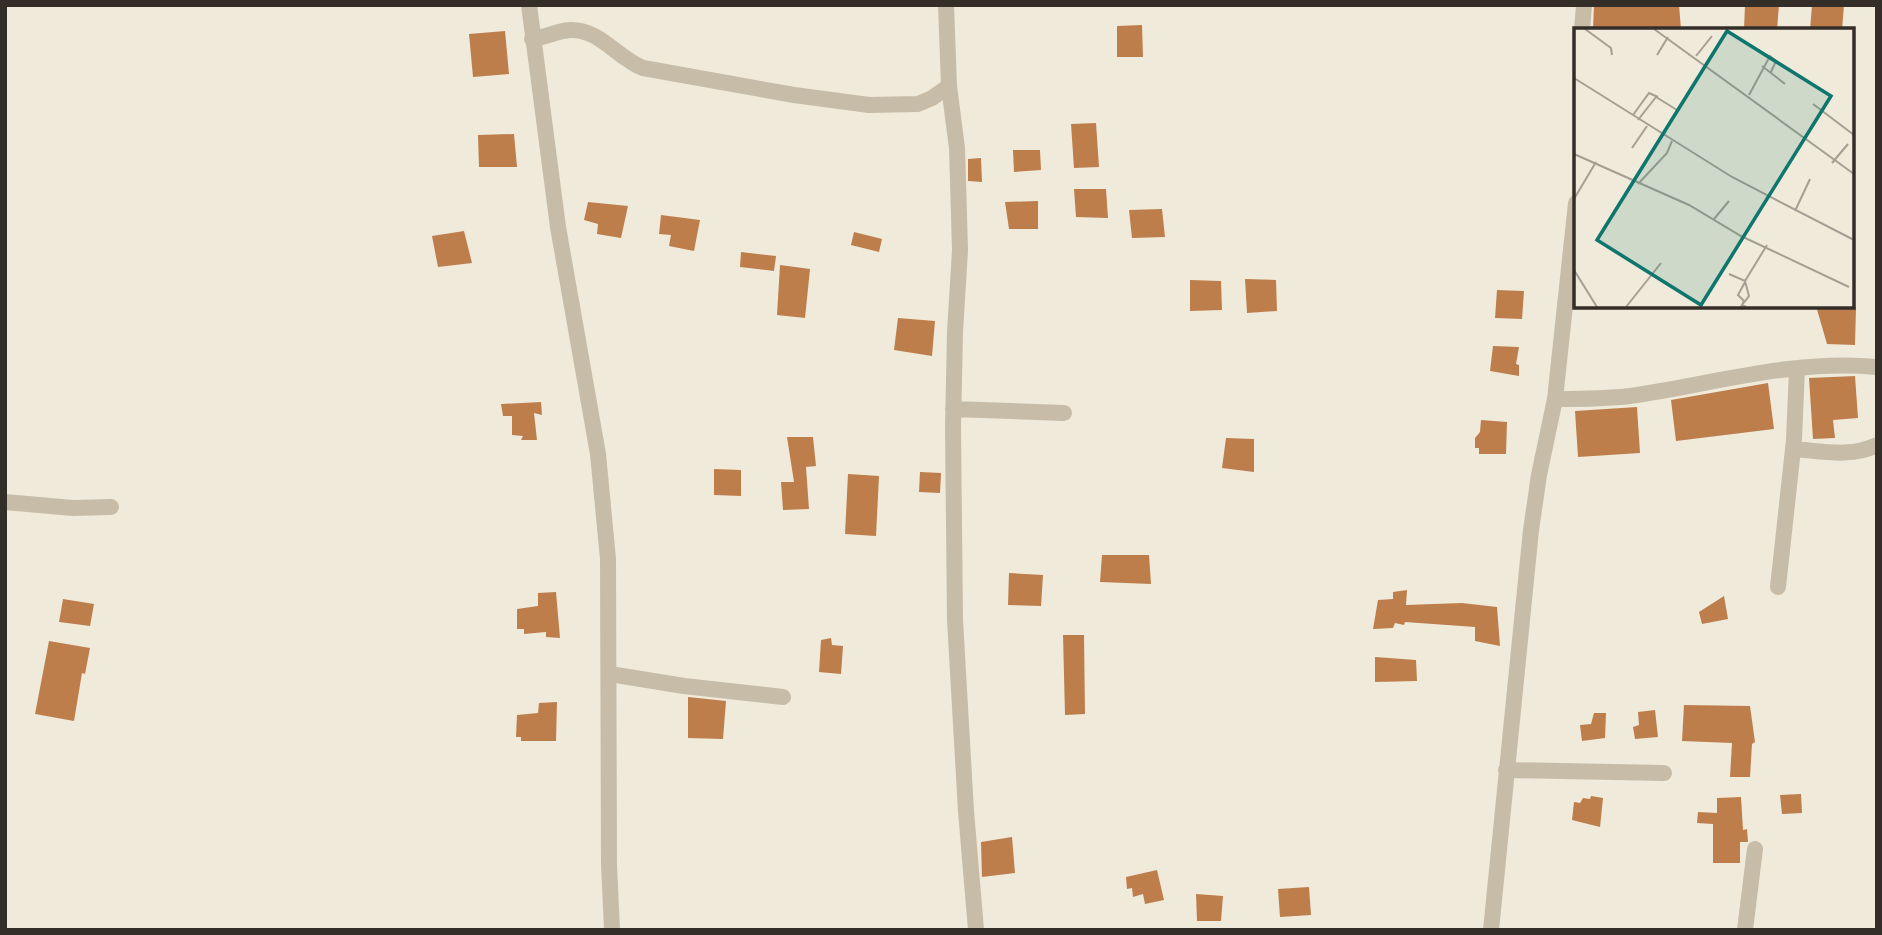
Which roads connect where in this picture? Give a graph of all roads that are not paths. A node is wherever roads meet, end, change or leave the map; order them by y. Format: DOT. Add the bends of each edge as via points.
graph roads {
  1 [pos="529,5"];
  2 [pos="946,5"];
  3 [pos="1584,5"];
  4 [pos="1582,28"];
  5 [pos="531,39"];
  6 [pos="949,86"];
  7 [pos="1574,222"];
  8 [pos="1877,367"];
  9 [pos="1797,368"];
  10 [pos="1555,400"];
  11 [pos="953,409"];
  12 [pos="1064,413"];
  13 [pos="1877,445"];
  14 [pos="1793,449"];
  15 [pos="5,502"];
  16 [pos="111,507"];
  17 [pos="1778,587"];
  18 [pos="610,674"];
  19 [pos="783,697"];
  20 [pos="1506,770"];
  21 [pos="1664,773"];
  22 [pos="1755,849"];
  23 [pos="612,930"];
  24 [pos="976,930"];
  25 [pos="1491,930"];
  26 [pos="1745,930"];
  1 -- 5 [label="street"];
  2 -- 6 [label="street"];
  3 -- 4 [label="street"];
  5 -- 6 [label="street" via="583,32 643,68 846,103 918,104"];
  5 -- 18 [label="street" via="563,263 598,454 608,559"];
  6 -- 11 [label="street" via="957,148 960,250"];
  7 -- 10 [label="street"];
  8 -- 9 [label="street"];
  9 -- 10 [label="street" via="1629,396"];
  9 -- 14 [label="street"];
  10 -- 20 [label="street" via="1536,494"];
  11 -- 12 [label="street"];
  11 -- 24 [label="street" via="955,620"];
  13 -- 14 [label="street" via="1844,454"];
  14 -- 17 [label="street"];
  15 -- 16 [label="street"];
  18 -- 19 [label="street"];
  18 -- 23 [label="street"];
  20 -- 21 [label="street"];
  20 -- 25 [label="street"];
  22 -- 26 [label="street"];
}
